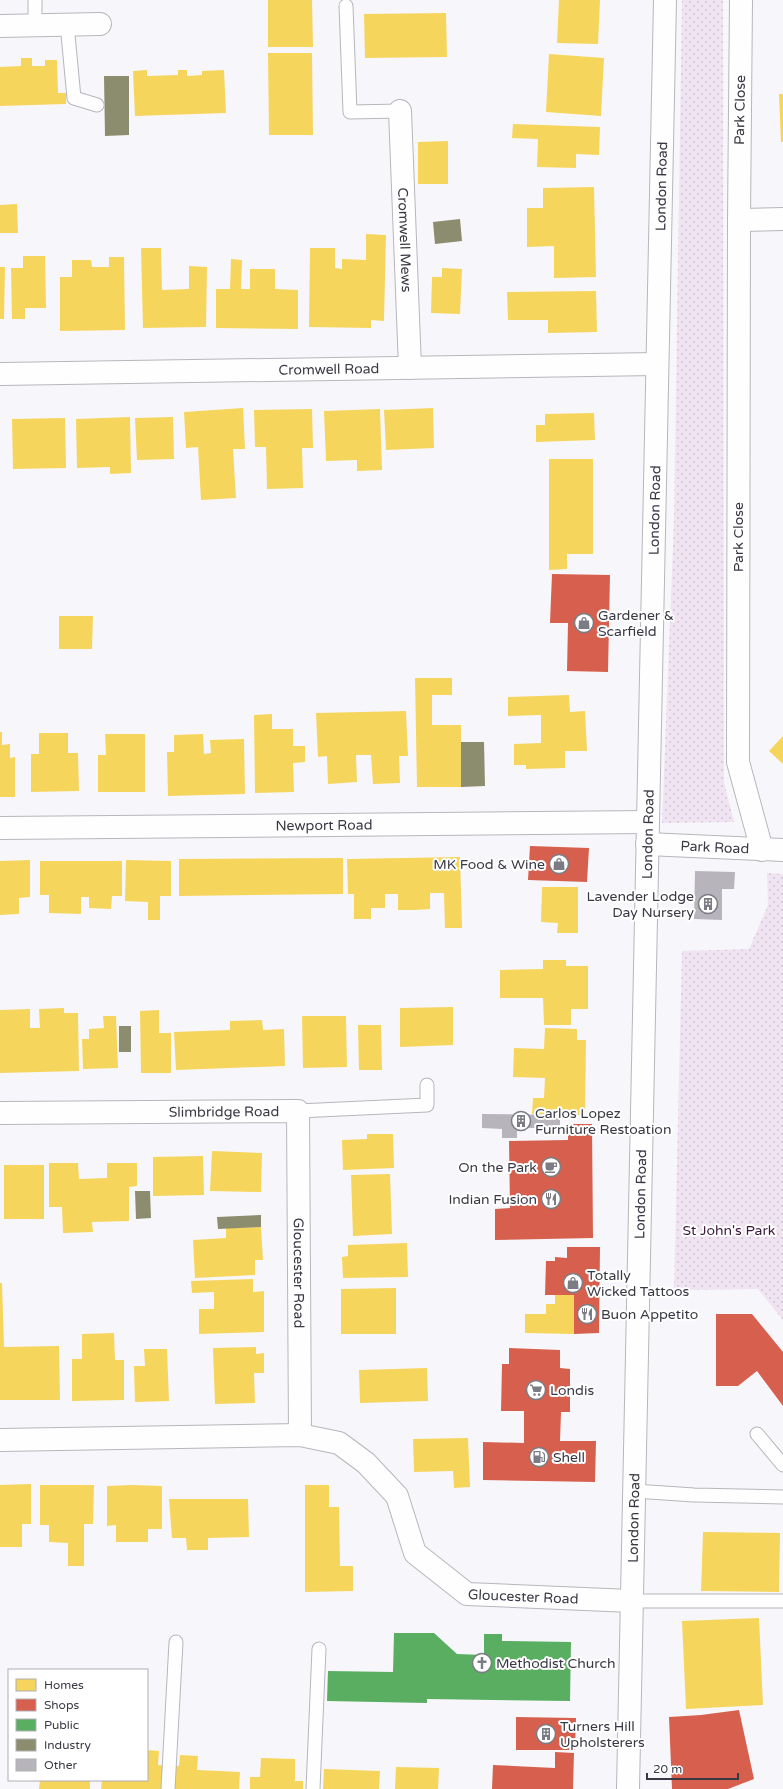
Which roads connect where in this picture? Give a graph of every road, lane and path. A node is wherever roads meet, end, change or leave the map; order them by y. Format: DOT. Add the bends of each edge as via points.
graph roads {
  1 [pos="35,0"];
  2 [pos="665,0"];
  3 [pos="741,0"];
  4 [pos="346,6"];
  5 [pos="67,24"];
  6 [pos="100,24"];
  7 [pos="35,25"];
  8 [pos="0,26"];
  9 [pos="97,105"];
  10 [pos="400,111"];
  11 [pos="783,219"];
  12 [pos="739,220"];
  13 [pos="657,364"];
  14 [pos="410,368"];
  15 [pos="0,374"];
  16 [pos="648,822"];
  17 [pos="0,828"];
  18 [pos="647,844"];
  19 [pos="772,850"];
  20 [pos="427,1085"];
  21 [pos="298,1111"];
  22 [pos="0,1113"];
  23 [pos="757,1434"];
  24 [pos="300,1435"];
  25 [pos="0,1440"];
  26 [pos="783,1465"];
  27 [pos="634,1491"];
  28 [pos="783,1498"];
  29 [pos="631,1601"];
  30 [pos="783,1601"];
  31 [pos="176,1642"];
  32 [pos="319,1650"];
  33 [pos="168,1789"];
  34 [pos="313,1789"];
  35 [pos="628,1789"];
  1 -- 7 [label="lane"];
  2 -- 13 [label="street, London Road"];
  3 -- 12 [label="street, Park Close"];
  4 -- 10 [label="lane" via="350,112"];
  5 -- 6 [label="street"];
  5 -- 7 [label="street"];
  5 -- 9 [label="lane" via="74,98"];
  7 -- 8 [label="street"];
  10 -- 14 [label="street, Cromwell Mews"];
  11 -- 12 [label="street"];
  12 -- 19 [label="street, Park Close" via="738,762"];
  13 -- 14 [label="street, Cromwell Road"];
  13 -- 16 [label="street, London Road"];
  14 -- 15 [label="street, Cromwell Road"];
  16 -- 17 [label="street, Newport Road"];
  16 -- 18 [label="street, London Road"];
  18 -- 19 [label="street, Park Road"];
  18 -- 27 [label="street, London Road"];
  20 -- 21 [label="lane, Slimbridge Road" via="427,1105"];
  21 -- 22 [label="street, Slimbridge Road"];
  21 -- 24 [label="street, Gloucester Road"];
  23 -- 26 [label="lane"];
  24 -- 25 [label="street, Gloucester Road"];
  24 -- 29 [label="street, Gloucester Road" via="339,1443 366,1464 397,1496 415,1553 467,1594"];
  27 -- 28 [label="lane"];
  27 -- 29 [label="street, London Road"];
  29 -- 30 [label="lane"];
  29 -- 35 [label="street, London Road"];
  31 -- 33 [label="lane"];
  32 -- 34 [label="lane"];
}
